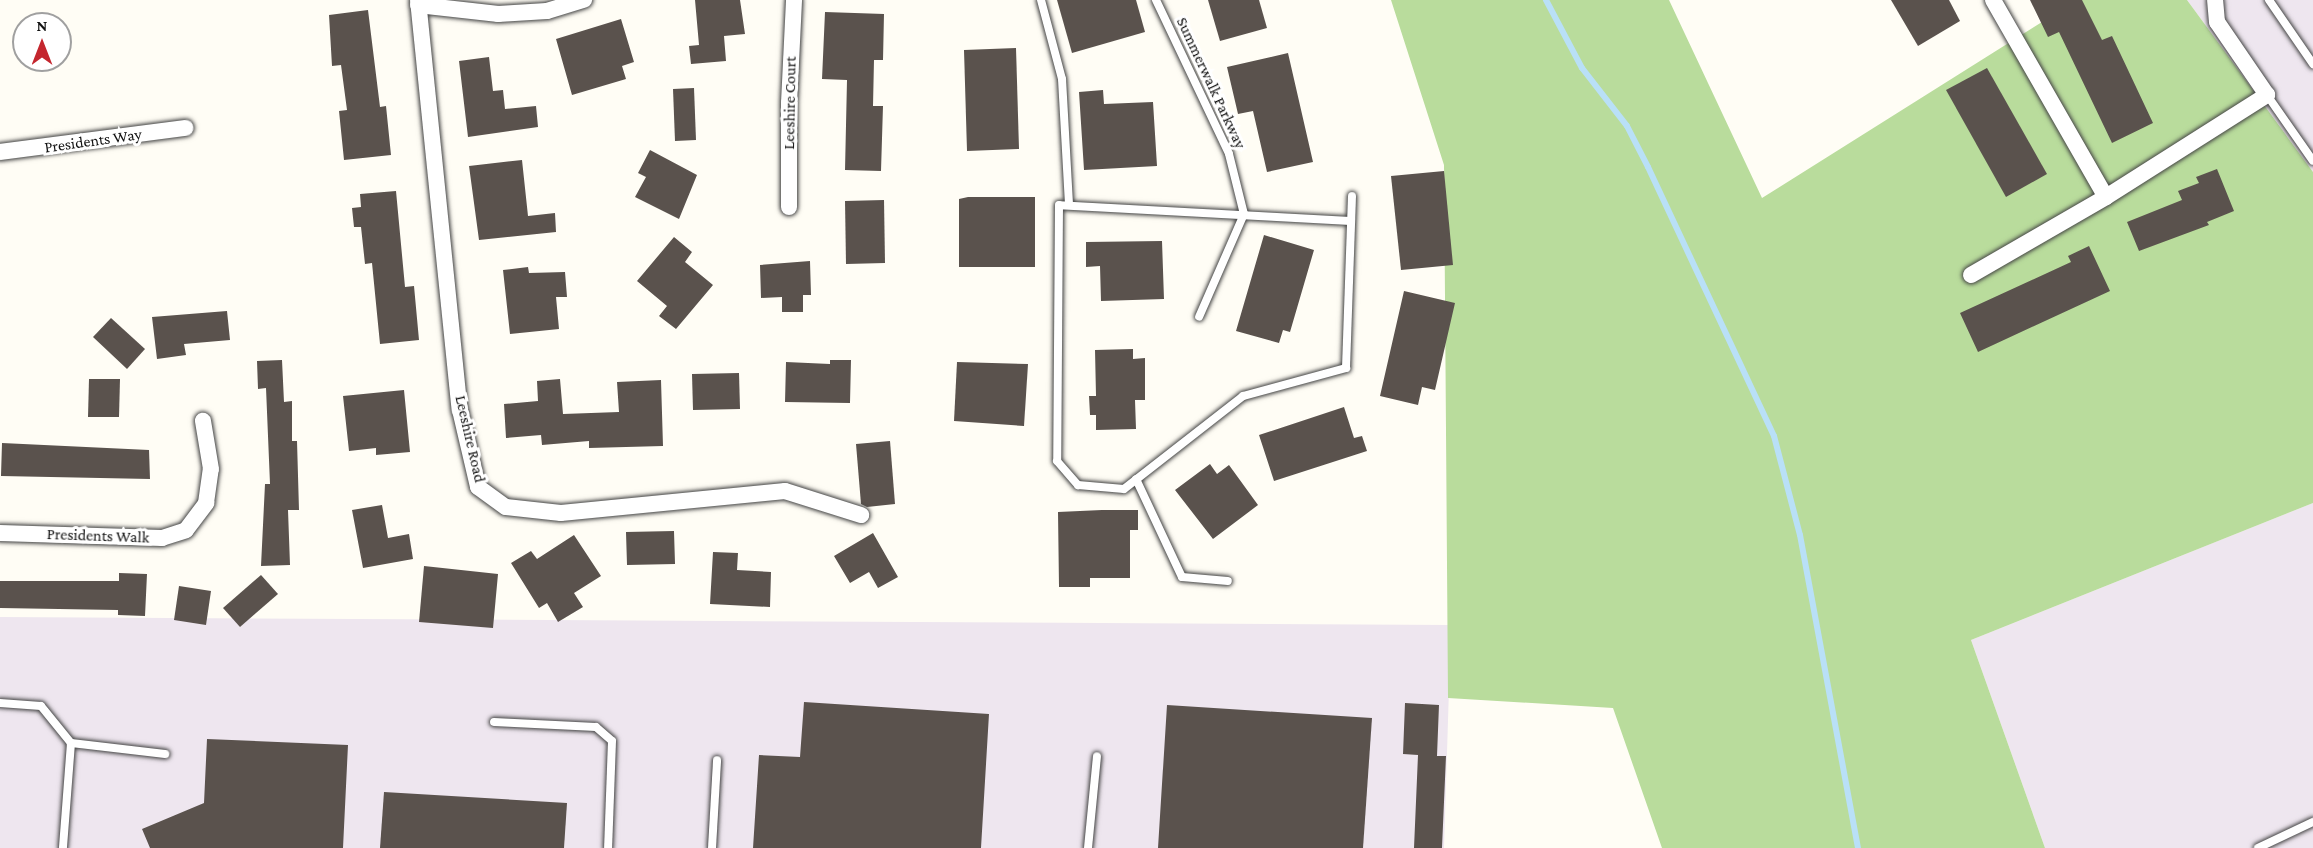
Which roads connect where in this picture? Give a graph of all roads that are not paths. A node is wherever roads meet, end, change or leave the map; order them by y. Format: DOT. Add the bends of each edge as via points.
graph roads {
  1 [pos="584,0"];
  2 [pos="794,0"];
  3 [pos="1041,0"];
  4 [pos="1156,0"];
  5 [pos="1993,0"];
  6 [pos="2214,0"];
  7 [pos="2269,0"];
  8 [pos="418,2"];
  9 [pos="2313,64"];
  10 [pos="2267,95"];
  11 [pos="185,128"];
  12 [pos="0,152"];
  13 [pos="2313,160"];
  14 [pos="1352,196"];
  15 [pos="2106,197"];
  16 [pos="1069,204"];
  17 [pos="789,207"];
  18 [pos="1244,214"];
  19 [pos="1351,221"];
  20 [pos="1971,275"];
  21 [pos="1199,317"];
  22 [pos="203,421"];
  23 [pos="1136,479"];
  24 [pos="861,515"];
  25 [pos="0,533"];
  26 [pos="1228,581"];
  27 [pos="0,703"];
  28 [pos="494,722"];
  29 [pos="71,743"];
  30 [pos="165,754"];
  31 [pos="1096,756"];
  32 [pos="717,760"];
  33 [pos="2313,822"];
  34 [pos="63,848"];
  35 [pos="608,848"];
  36 [pos="712,848"];
  37 [pos="1088,848"];
  38 [pos="2258,848"];
  1 -- 8 [label="street" via="547,11 498,14"];
  2 -- 17 [label="street, Leeshire Court"];
  3 -- 16 [label="lane" via="1062,79"];
  4 -- 18 [label="lane, Summerwalk Parkway" via="1229,154"];
  5 -- 15 [label="street"];
  6 -- 10 [label="street" via="2217,22"];
  7 -- 9 [label="lane"];
  8 -- 24 [label="street, Leeshire Road" via="460,410 478,487 506,507 561,513 785,491"];
  10 -- 13 [label="lane"];
  10 -- 15 [label="street"];
  11 -- 12 [label="street, Presidents Way"];
  14 -- 19 [label="lane"];
  15 -- 20 [label="street"];
  16 -- 18 [label="lane"];
  16 -- 23 [label="lane" via="1059,205 1057,461 1078,485 1124,489"];
  18 -- 19 [label="lane"];
  18 -- 21 [label="lane"];
  19 -- 23 [label="lane" via="1346,368 1243,396"];
  22 -- 25 [label="street, Presidents Walk" via="210,469 206,503 186,530 162,537"];
  23 -- 26 [label="lane" via="1182,577"];
  27 -- 29 [label="lane" via="41,706"];
  28 -- 35 [label="lane" via="596,727 612,741"];
  29 -- 30 [label="lane"];
  29 -- 34 [label="lane"];
  31 -- 37 [label="lane"];
  32 -- 36 [label="lane"];
  33 -- 38 [label="lane"];
}
